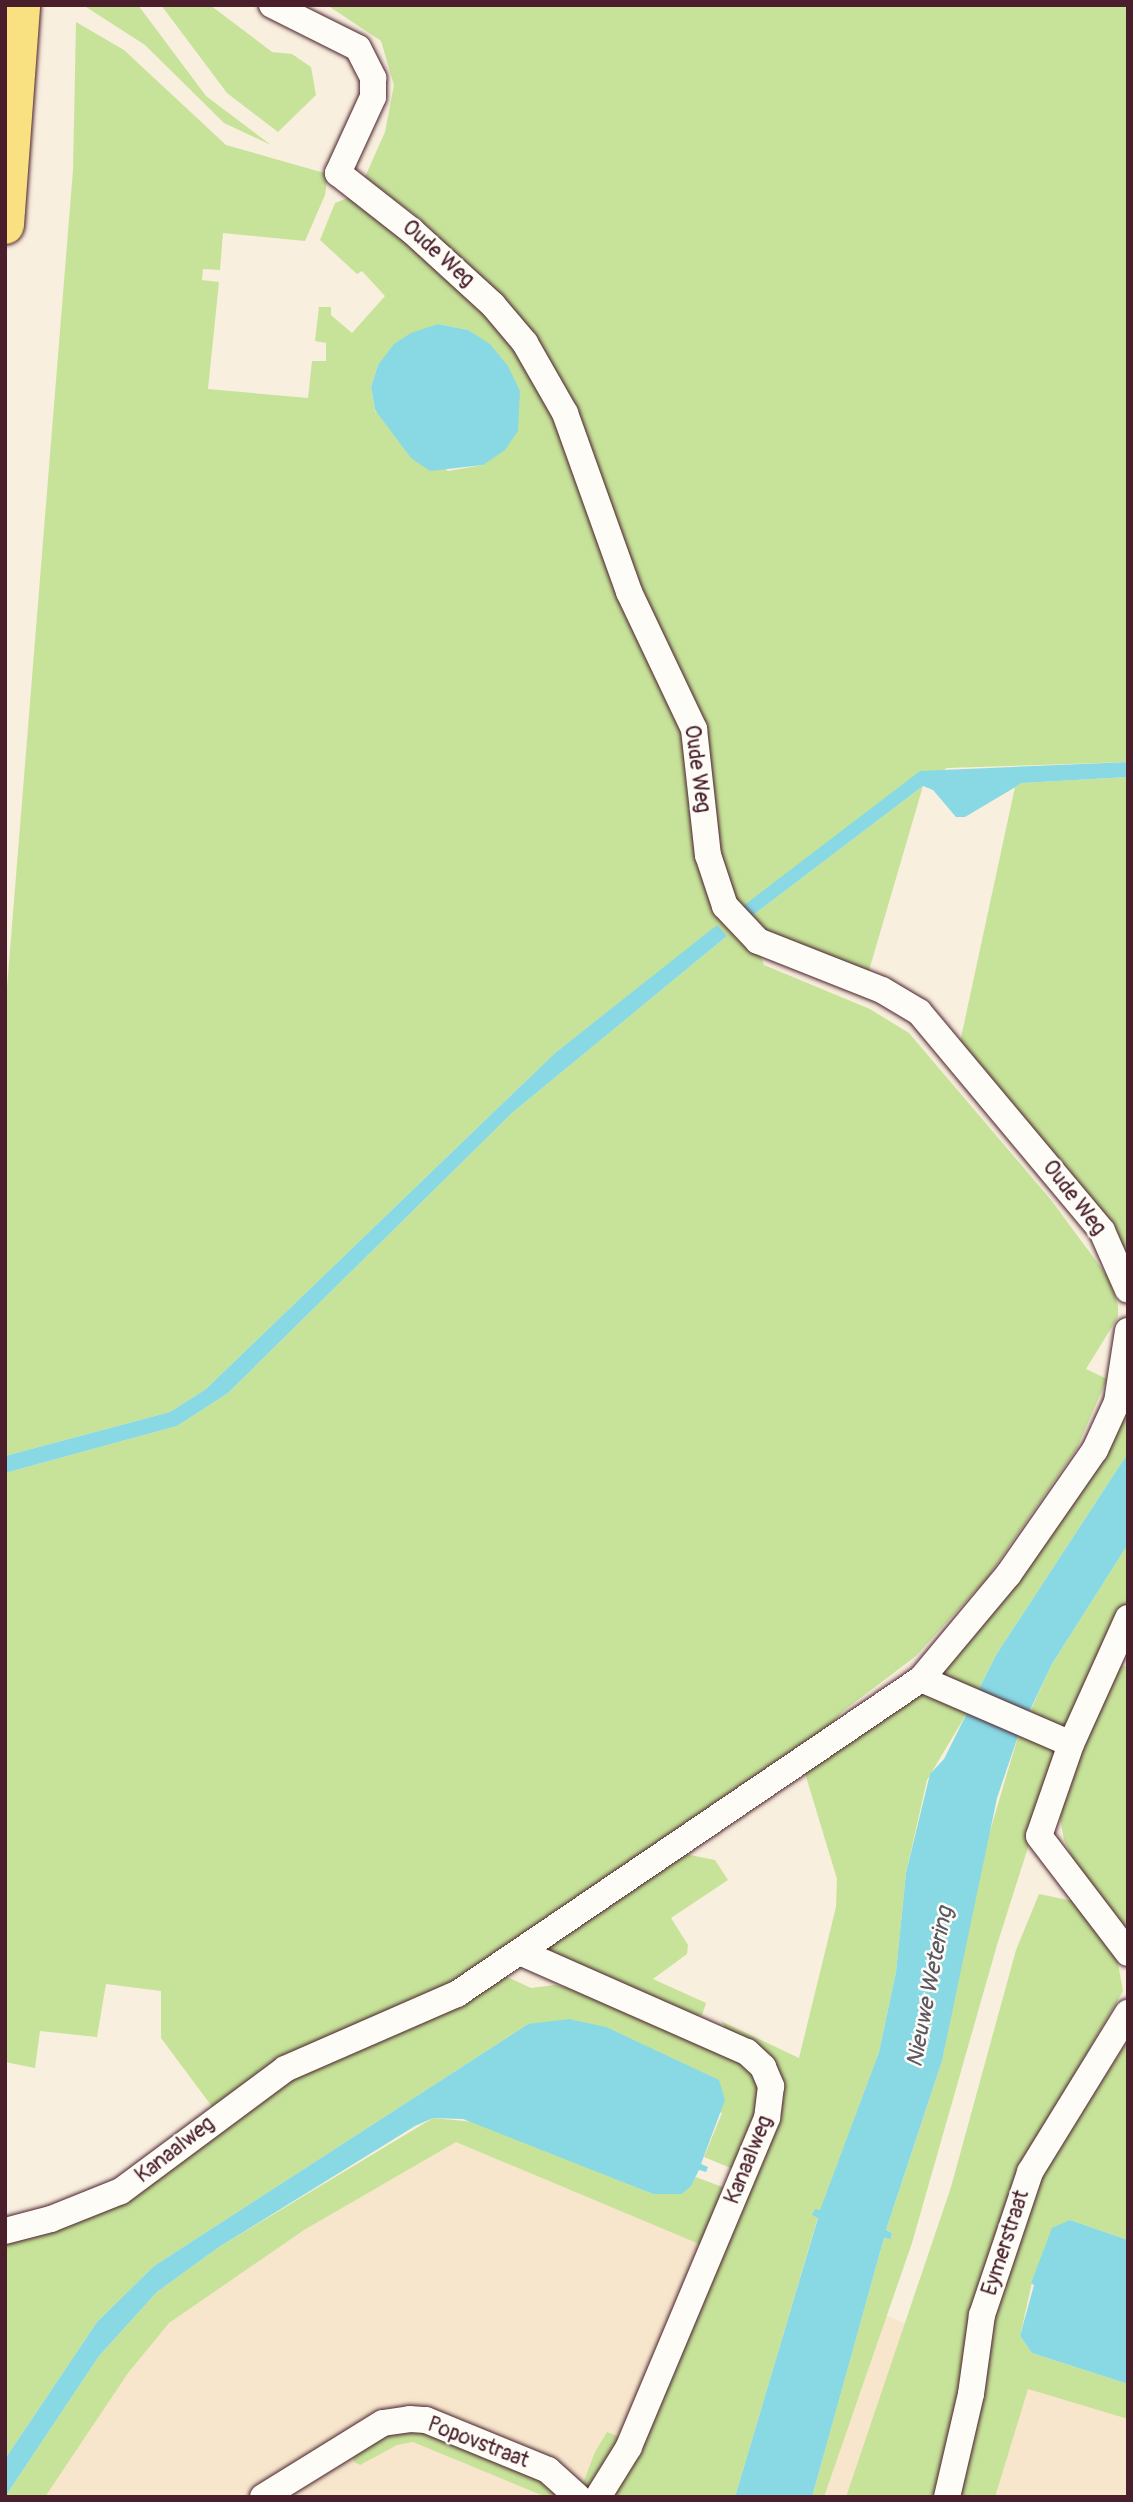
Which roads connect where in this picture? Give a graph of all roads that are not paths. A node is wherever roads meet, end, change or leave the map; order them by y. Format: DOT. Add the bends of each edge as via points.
graph roads {
  1 [pos="21,5"];
  2 [pos="272,5"];
  3 [pos="5,225"];
  4 [pos="1128,1290"];
  5 [pos="1128,1331"];
  6 [pos="1128,1618"];
  7 [pos="932,1684"];
  8 [pos="1060,1739"];
  9 [pos="520,1952"];
  10 [pos="1128,1953"];
  11 [pos="1128,2013"];
  12 [pos="5,2231"];
  13 [pos="263,2497"];
  14 [pos="578,2497"];
  15 [pos="598,2497"];
  16 [pos="947,2497"];
  1 -- 3 [label="highway"];
  2 -- 4 [label="street, Oude Weg" via="344,37 358,48 370,69 373,97 338,173 404,223 493,305 546,376 565,413 629,592 687,707 694,729 710,864 732,916 758,941 881,990 919,1012 1102,1231"];
  5 -- 7 [label="street" via="1117,1402 1095,1450"];
  6 -- 8 [label="street"];
  7 -- 8 [label="street"];
  7 -- 9 [label="street, Kanaalweg"];
  8 -- 10 [label="street" via="1044,1825"];
  9 -- 12 [label="street, Kanaalweg" via="434,2007 285,2069 121,2191 51,2219"];
  9 -- 15 [label="street, Kanaalweg" via="747,2052 763,2067 771,2086 767,2118 629,2447"];
  11 -- 16 [label="street, Eymerstraat" via="1030,2172 982,2315 971,2394"];
  13 -- 14 [label="street, Popovstraat" via="383,2423 410,2419 426,2420 548,2470"];
}
